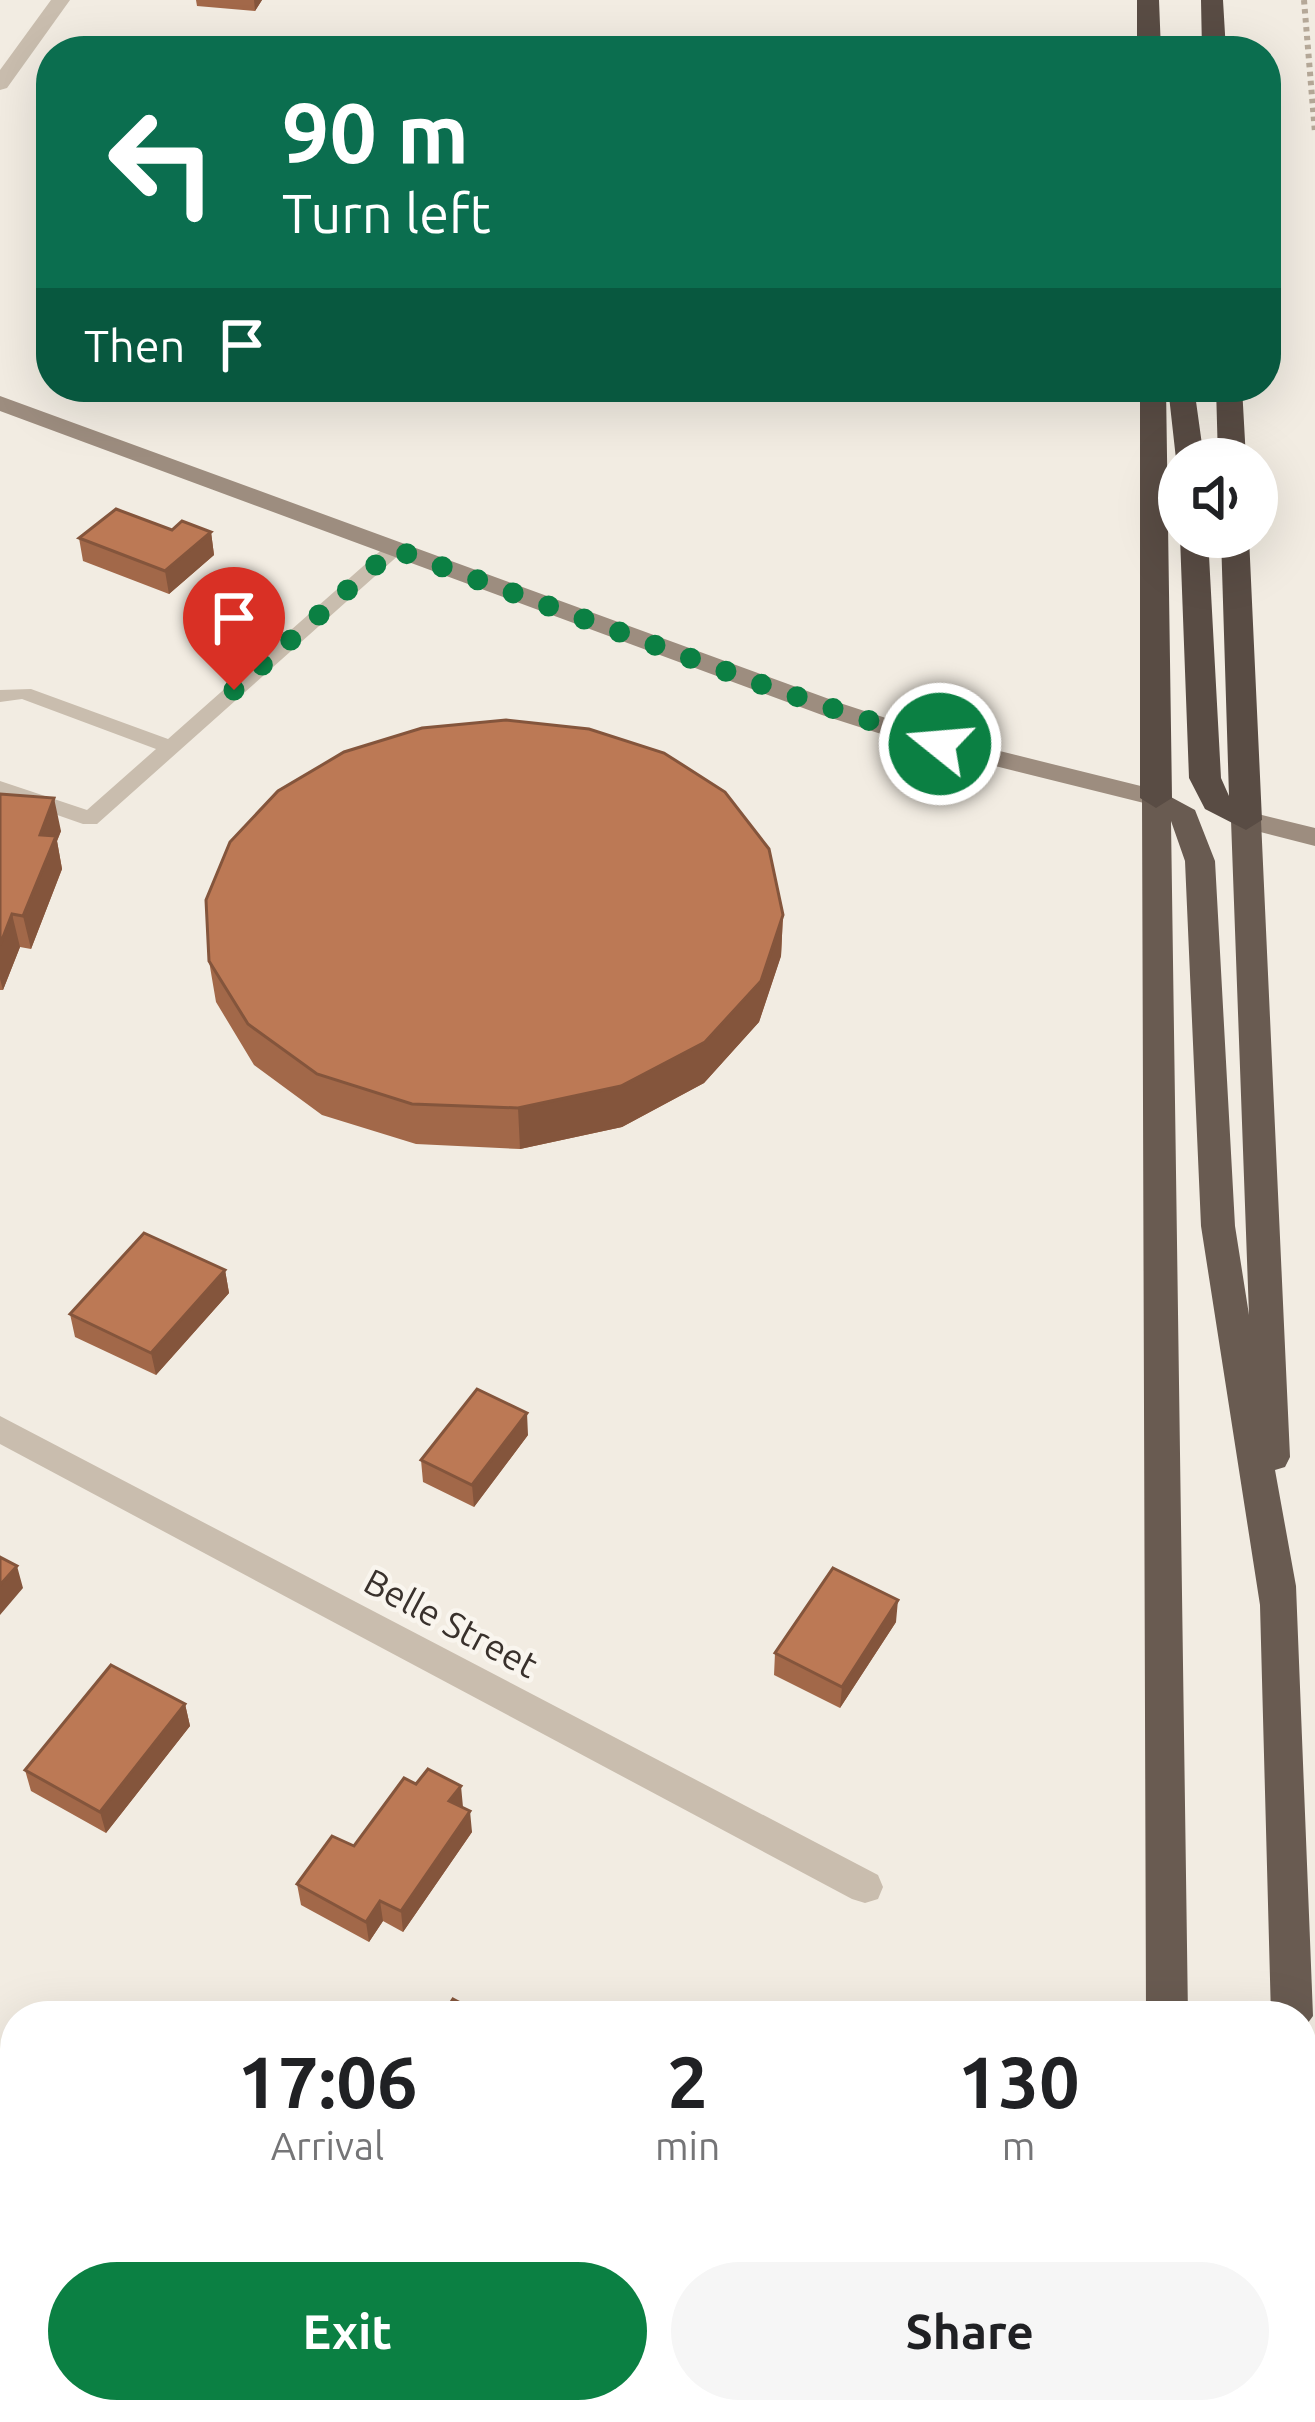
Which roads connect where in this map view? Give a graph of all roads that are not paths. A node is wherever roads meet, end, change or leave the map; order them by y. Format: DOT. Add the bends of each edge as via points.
graph roads {
  1 [pos="61,0"];
  2 [pos="1148,0"];
  3 [pos="1212,0"];
  4 [pos="1149,36"];
  5 [pos="1213,36"];
  6 [pos="0,83"];
  7 [pos="1153,402"];
  8 [pos="1183,402"];
  9 [pos="1230,402"];
  10 [pos="0,403"];
  11 [pos="1187,438"];
  12 [pos="1231,438"];
  13 [pos="394,549"];
  14 [pos="1195,558"];
  15 [pos="1236,558"];
  16 [pos="0,696"];
  17 [pos="171,747"];
  18 [pos="0,788"];
  19 [pos="1156,798"];
  20 [pos="1246,820"];
  21 [pos="1315,837"];
  22 [pos="0,1429"];
  23 [pos="1278,1604"];
  24 [pos="865,1887"];
  25 [pos="1167,2001"];
  26 [pos="1291,2001"];
  1 -- 6 [label="street"];
  2 -- 4 [label="highway"];
  3 -- 5 [label="highway"];
  7 -- 19 [label="highway"];
  8 -- 11 [label="highway"];
  9 -- 12 [label="highway"];
  10 -- 13 [label="main road"];
  13 -- 17 [label="lane"];
  13 -- 19 [label="main road" via="885,727"];
  14 -- 20 [label="highway" via="1205,778 1216,802"];
  15 -- 20 [label="highway"];
  16 -- 17 [label="lane" via="24,693"];
  17 -- 18 [label="lane" via="90,818"];
  19 -- 23 [label="highway" via="1185,817 1200,860 1218,1226"];
  19 -- 25 [label="highway"];
  20 -- 21 [label="main road"];
  20 -- 23 [label="highway"];
  22 -- 24 [label="street, Belle Street"];
  23 -- 26 [label="highway"];
}
